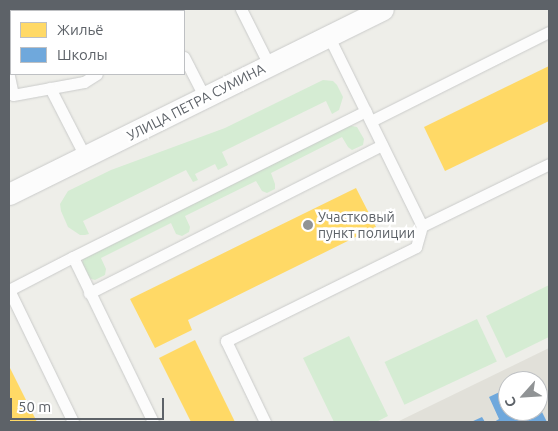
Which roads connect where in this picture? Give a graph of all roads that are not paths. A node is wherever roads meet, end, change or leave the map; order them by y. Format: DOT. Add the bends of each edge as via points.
graph roads {
  1 [pos="241,9"];
  2 [pos="383,9"];
  3 [pos="549,32"];
  4 [pos="328,35"];
  5 [pos="185,59"];
  6 [pos="269,65"];
  7 [pos="95,75"];
  8 [pos="9,76"];
  9 [pos="50,88"];
  10 [pos="205,98"];
  11 [pos="368,116"];
  12 [pos="382,145"];
  13 [pos="86,158"];
  14 [pos="549,164"];
  15 [pos="9,194"];
  16 [pos="422,226"];
  17 [pos="73,257"];
  18 [pos="9,290"];
  19 [pos="89,293"];
  20 [pos="74,422"];
  21 [pos="153,422"];
  22 [pos="266,422"];
  1 -- 6 [label="lane"];
  2 -- 4 [label="street, УЛИЦА ПЕТРА СУМИНА"];
  3 -- 11 [label="lane"];
  4 -- 6 [label="street, УЛИЦА ПЕТРА СУМИНА"];
  4 -- 11 [label="lane"];
  5 -- 10 [label="lane"];
  6 -- 10 [label="street, УЛИЦА ПЕТРА СУМИНА"];
  7 -- 9 [label="lane" via="84,82"];
  8 -- 9 [label="lane" via="13,95"];
  9 -- 13 [label="lane"];
  10 -- 13 [label="street, УЛИЦА ПЕТРА СУМИНА"];
  11 -- 12 [label="lane"];
  11 -- 17 [label="lane"];
  12 -- 16 [label="lane"];
  12 -- 19 [label="lane"];
  13 -- 15 [label="street, УЛИЦА ПЕТРА СУМИНА"];
  14 -- 16 [label="lane"];
  16 -- 22 [label="lane" via="416,247 226,341"];
  17 -- 18 [label="lane"];
  17 -- 19 [label="lane"];
  18 -- 20 [label="lane"];
  19 -- 21 [label="lane"];
}
